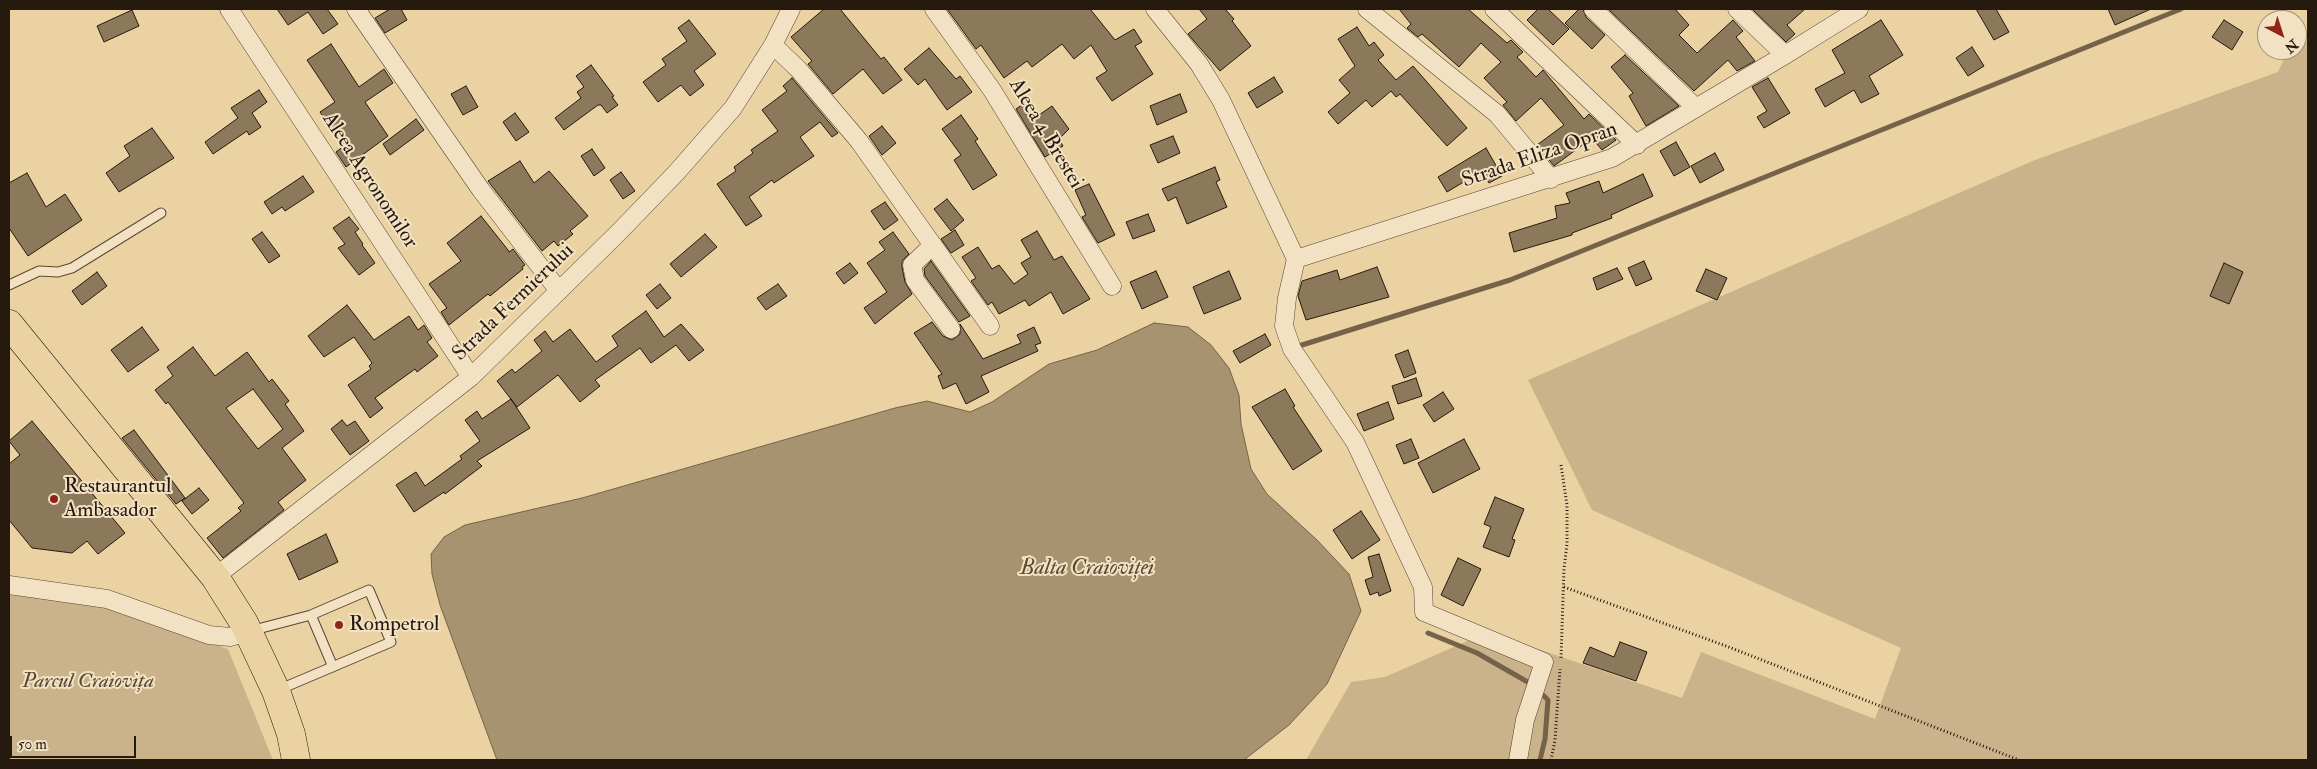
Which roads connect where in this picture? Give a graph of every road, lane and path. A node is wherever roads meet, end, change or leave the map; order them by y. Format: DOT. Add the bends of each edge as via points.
graph roads {
  1 [pos="229,9"];
  2 [pos="356,9"];
  3 [pos="791,9"];
  4 [pos="934,9"];
  5 [pos="1155,9"];
  6 [pos="1367,9"];
  7 [pos="1494,9"];
  8 [pos="1593,9"];
  9 [pos="1737,9"];
  10 [pos="1857,9"];
  11 [pos="774,45"];
  12 [pos="1785,55"];
  13 [pos="1696,108"];
  14 [pos="1637,145"];
  15 [pos="1551,179"];
  16 [pos="162,213"];
  17 [pos="933,245"];
  18 [pos="1296,259"];
  19 [pos="9,285"];
  20 [pos="1112,286"];
  21 [pos="559,291"];
  22 [pos="9,324"];
  23 [pos="990,326"];
  24 [pos="951,329"];
  25 [pos="471,377"];
  26 [pos="1561,465"];
  27 [pos="215,577"];
  28 [pos="9,585"];
  29 [pos="1564,587"];
  30 [pos="311,615"];
  31 [pos="248,632"];
  32 [pos="333,666"];
  33 [pos="276,691"];
  34 [pos="296,760"];
  35 [pos="1518,760"];
  36 [pos="1550,760"];
  37 [pos="2019,760"];
  1 -- 25 [label="street, Aleea Agronomilor"];
  2 -- 21 [label="street" via="482,190"];
  3 -- 11 [label="street, Strada Fermierului"];
  4 -- 20 [label="street, Aleea 4 Brestei" via="992,90"];
  5 -- 18 [label="street" via="1199,64 1221,100"];
  6 -- 15 [label="street" via="1497,114"];
  7 -- 14 [label="street"];
  8 -- 13 [label="street"];
  9 -- 12 [label="street"];
  10 -- 12 [label="street, Strada Eliza Opran"];
  11 -- 17 [label="street" via="830,104"];
  11 -- 21 [label="street, Strada Fermierului" via="733,108 676,173"];
  12 -- 13 [label="street, Strada Eliza Opran"];
  13 -- 14 [label="street, Strada Eliza Opran"];
  14 -- 15 [label="street, Strada Eliza Opran" via="1612,158"];
  15 -- 18 [label="street, Strada Eliza Opran"];
  16 -- 19 [label="lane" via="72,268 58,272 38,270"];
  17 -- 23 [label="street"];
  17 -- 24 [label="street" via="912,265 915,280"];
  18 -- 35 [label="street" via="1284,326 1292,349 1355,442 1423,587 1424,612 1544,662 1525,720"];
  21 -- 25 [label="street, Strada Fermierului"];
  22 -- 27 [label="main road"];
  25 -- 27 [label="street, Strada Fermierului"];
  26 -- 29 [label="path" via="1567,524"];
  27 -- 31 [label="main road"];
  28 -- 31 [label="street" via="107,599 210,635 230,637"];
  29 -- 36 [label="path" via="1555,740"];
  29 -- 37 [label="path"];
  30 -- 31 [label="lane"];
  30 -- 32 [label="lane"];
  30 -- 32 [label="lane" via="369,590 391,642"];
  31 -- 33 [label="main road"];
  32 -- 33 [label="lane"];
  33 -- 34 [label="main road"];
}
